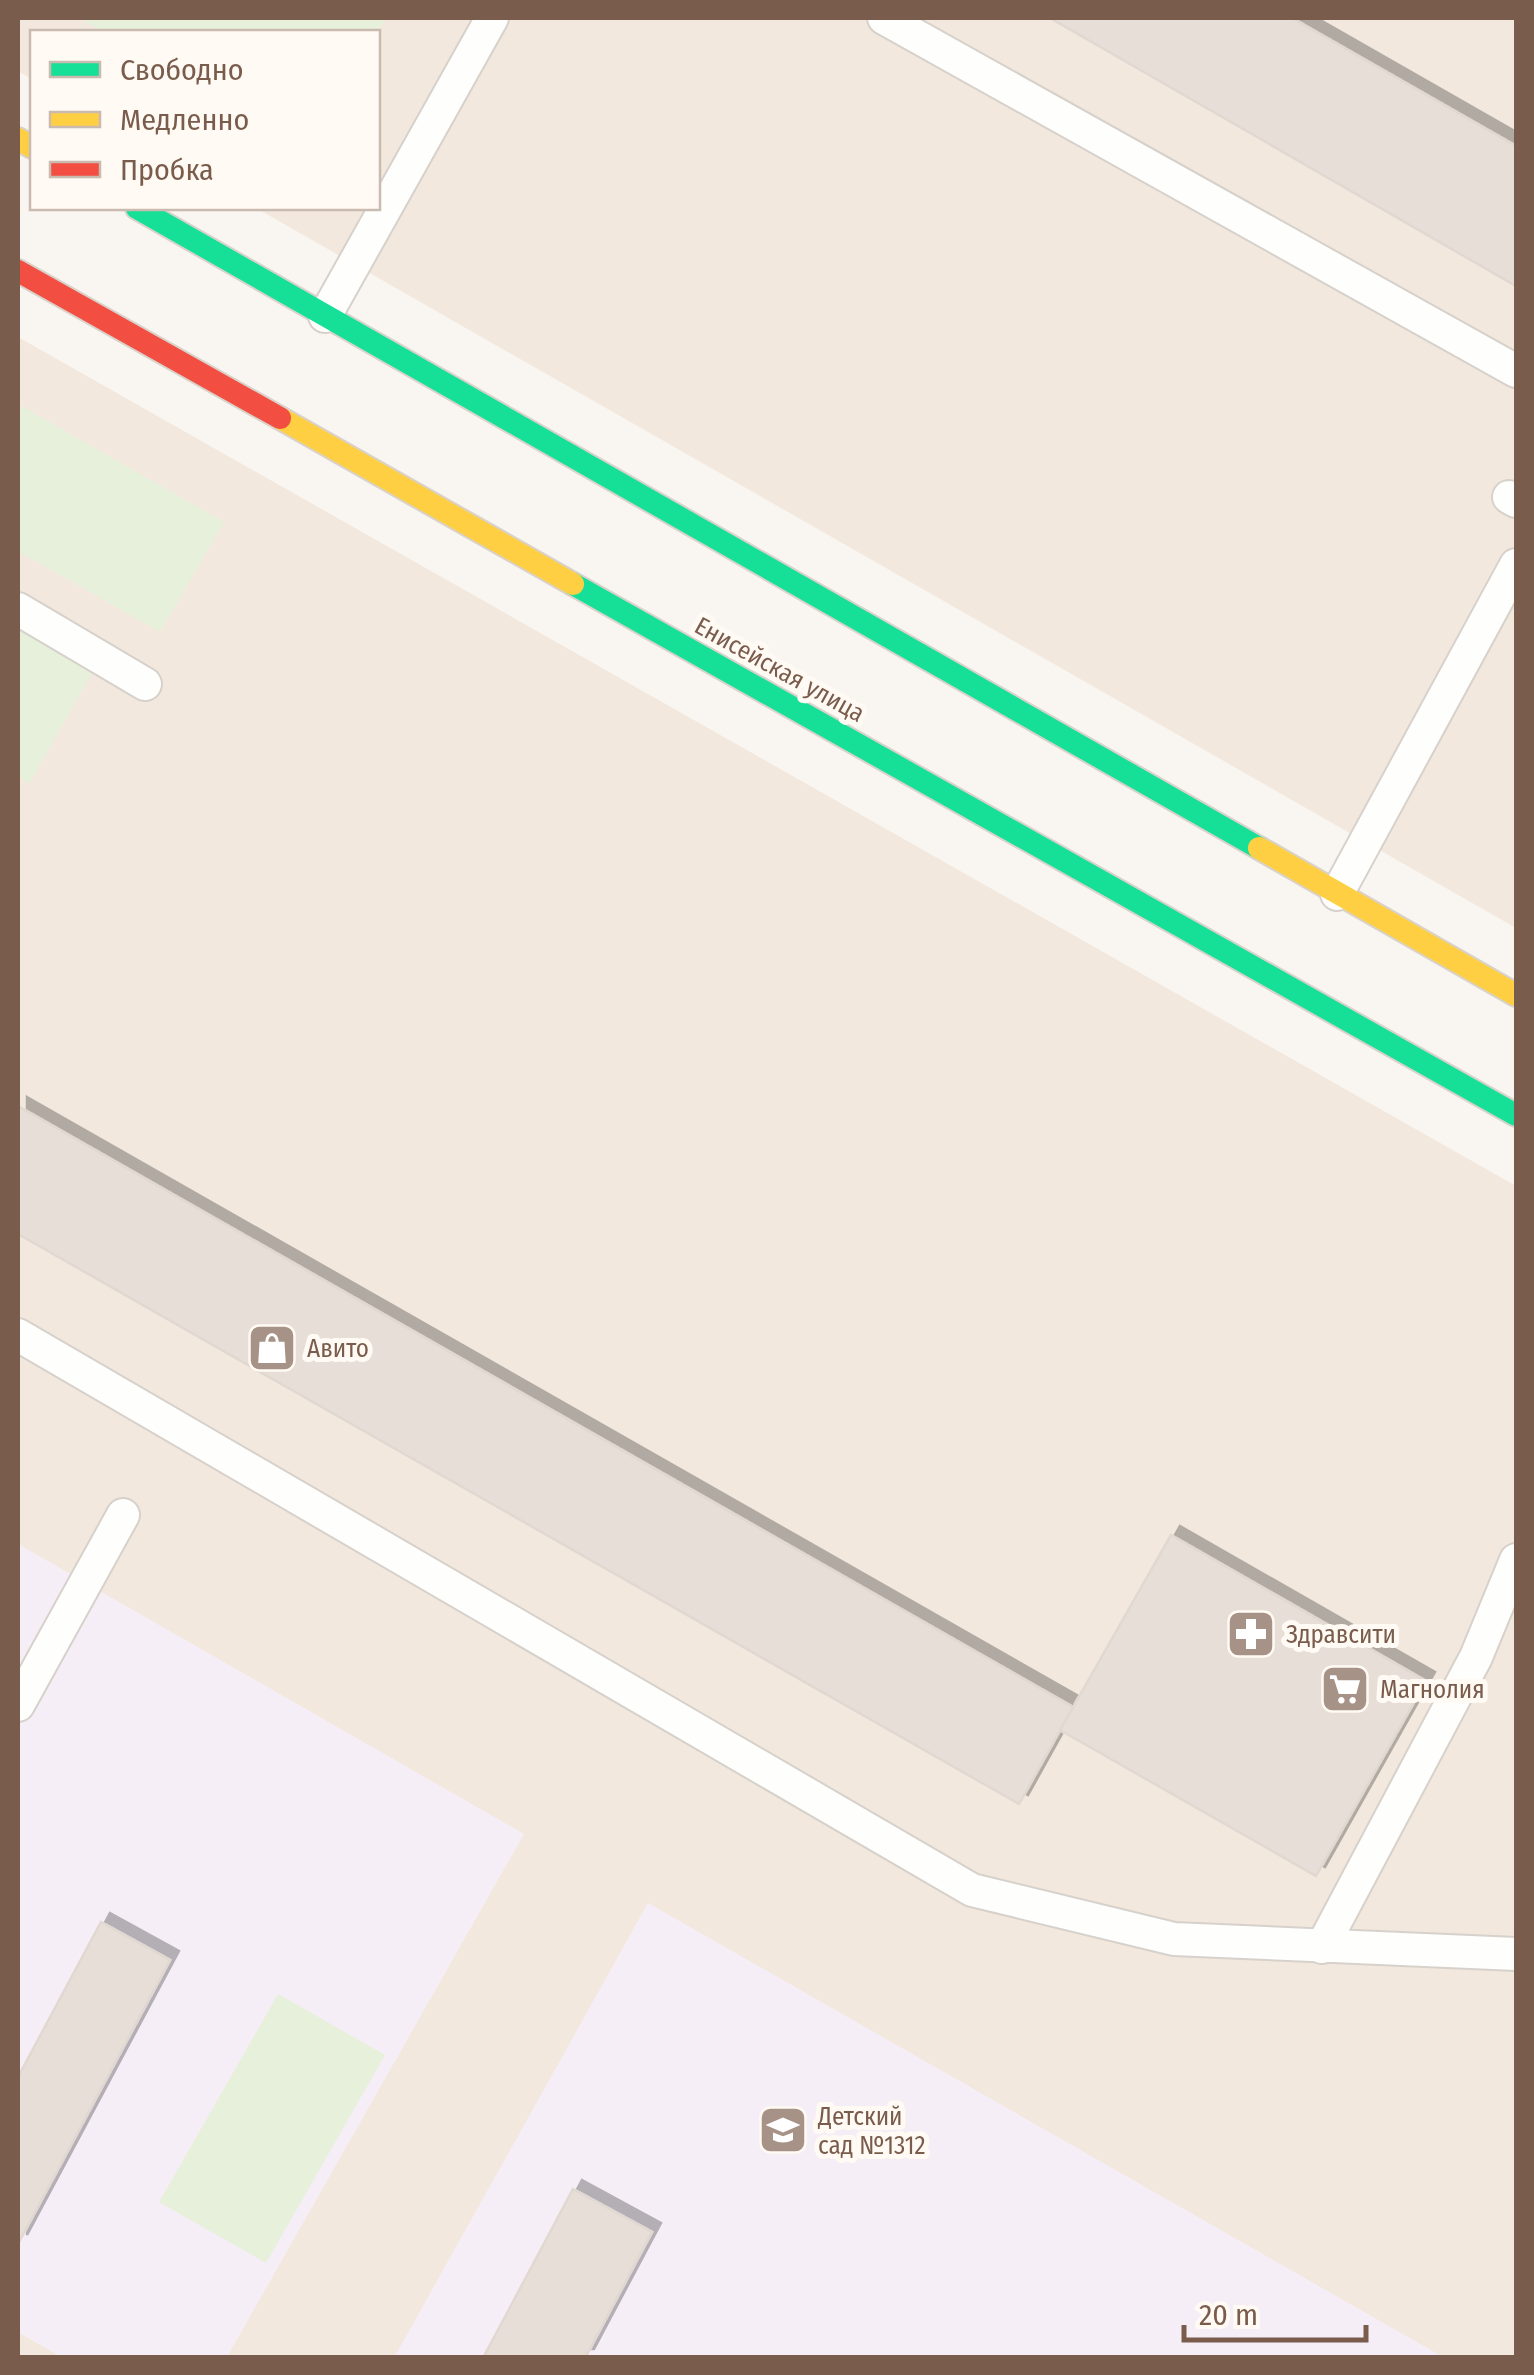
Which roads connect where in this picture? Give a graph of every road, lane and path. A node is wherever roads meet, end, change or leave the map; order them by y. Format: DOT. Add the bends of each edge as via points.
graph roads {
  1 [pos="492,18"];
  2 [pos="884,18"];
  3 [pos="140,210"];
  4 [pos="18,271"];
  5 [pos="324,316"];
  6 [pos="1516,371"];
  7 [pos="1516,565"];
  8 [pos="18,609"];
  9 [pos="146,684"];
  10 [pos="1337,894"];
  11 [pos="1516,995"];
  12 [pos="1516,1115"];
  13 [pos="18,1335"];
  14 [pos="123,1515"];
  15 [pos="1516,1560"];
  16 [pos="18,1704"];
  17 [pos="1322,1948"];
  18 [pos="1516,1954"];
  1 -- 5 [label="lane"];
  2 -- 6 [label="lane"];
  3 -- 5 [label="main road"];
  4 -- 12 [label="main road, Енисейская улица"];
  5 -- 10 [label="main road"];
  7 -- 10 [label="lane"];
  8 -- 9 [label="lane"];
  10 -- 11 [label="main road"];
  13 -- 17 [label="lane" via="972,1890 1174,1939"];
  14 -- 16 [label="lane"];
  15 -- 17 [label="lane" via="1476,1657"];
  17 -- 18 [label="lane"];
}
